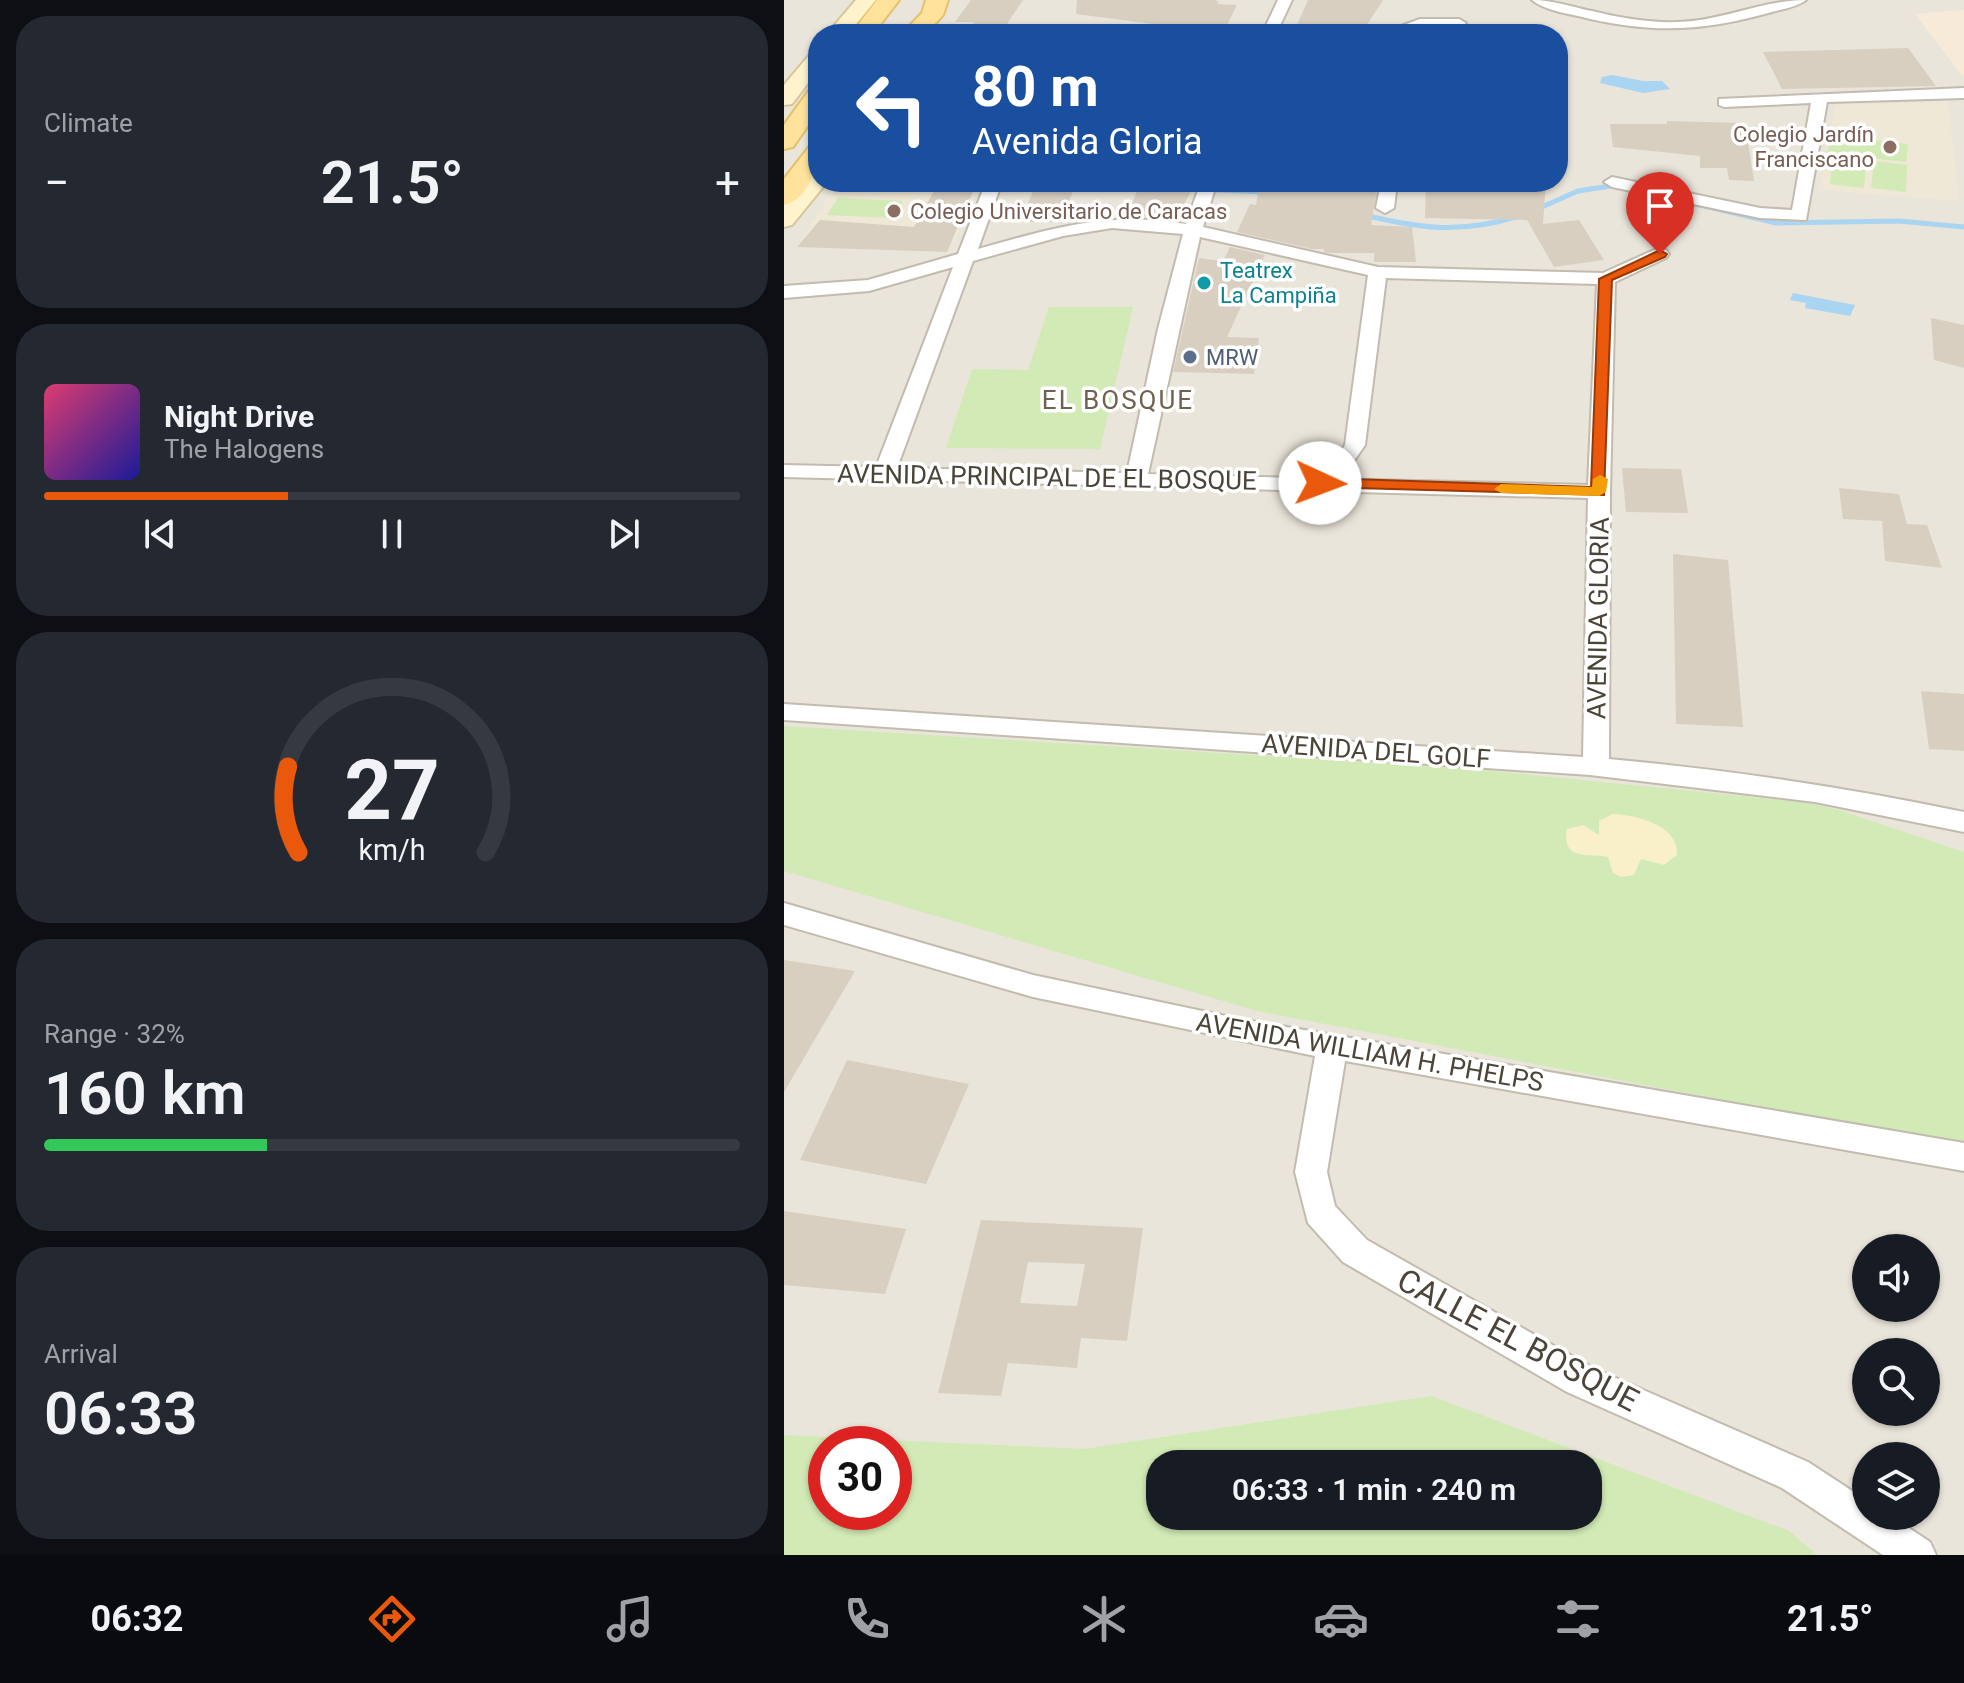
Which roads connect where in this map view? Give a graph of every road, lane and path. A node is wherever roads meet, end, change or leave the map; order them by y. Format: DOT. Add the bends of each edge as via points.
graph roads {
  1 [pos="1285,0"];
  2 [pos="1539,0"];
  3 [pos="1799,0"];
  4 [pos="897,4"];
  5 [pos="860,6"];
  6 [pos="1459,23"];
  7 [pos="845,24"];
  8 [pos="874,24"];
  9 [pos="890,24"];
  10 [pos="1274,24"];
  11 [pos="1418,24"];
  12 [pos="808,69"];
  13 [pos="808,91"];
  14 [pos="1964,93"];
  15 [pos="1822,98"];
  16 [pos="784,99"];
  17 [pos="1724,102"];
  18 [pos="808,108"];
  19 [pos="784,123"];
  20 [pos="808,141"];
  21 [pos="784,142"];
  22 [pos="808,165"];
  23 [pos="784,173"];
  24 [pos="1612,182"];
  25 [pos="808,190"];
  26 [pos="990,192"];
  27 [pos="1205,192"];
  28 [pos="1387,192"];
  29 [pos="784,197"];
  30 [pos="1385,208"];
  31 [pos="784,220"];
  32 [pos="1191,230"];
  33 [pos="1660,254"];
  34 [pos="967,258"];
  35 [pos="1378,272"];
  36 [pos="1606,279"];
  37 [pos="784,292"];
  38 [pos="784,471"];
  39 [pos="884,473"];
  40 [pos="1136,479"];
  41 [pos="1290,482"];
  42 [pos="1599,492"];
  43 [pos="784,712"];
  44 [pos="1596,765"];
  45 [pos="1964,822"];
  46 [pos="784,914"];
  47 [pos="1332,1048"];
  48 [pos="1964,1157"];
  49 [pos="1917,1555"];
  1 -- 10 [label="street"];
  2 -- 3 [label="street" via="1668,27 1717,21"];
  4 -- 8 [label="main road"];
  4 -- 9 [label="main road"];
  5 -- 7 [label="main road"];
  6 -- 11 [label="street"];
  12 -- 16 [label="main road"];
  13 -- 19 [label="main road"];
  14 -- 15 [label="street"];
  15 -- 17 [label="street"];
  15 -- 24 [label="street" via="1816,107 1800,215 1793,218"];
  18 -- 21 [label="main road"];
  20 -- 23 [label="main road"];
  22 -- 29 [label="main road"];
  25 -- 31 [label="main road"];
  26 -- 34 [label="street"];
  27 -- 32 [label="street"];
  28 -- 30 [label="street"];
  32 -- 34 [label="street" via="1154,224 1081,226"];
  32 -- 35 [label="street"];
  32 -- 40 [label="street"];
  33 -- 36 [label="street"];
  34 -- 37 [label="street" via="869,285"];
  34 -- 39 [label="street"];
  35 -- 36 [label="street"];
  35 -- 41 [label="street" via="1355,445 1348,460 1330,472"];
  36 -- 42 [label="street, AVENIDA GLORIA"];
  38 -- 39 [label="street, AVENIDA PRINCIPAL DE EL BOSQUE"];
  39 -- 40 [label="street, AVENIDA PRINCIPAL DE EL BOSQUE"];
  40 -- 41 [label="street, AVENIDA PRINCIPAL DE EL BOSQUE"];
  41 -- 42 [label="street, AVENIDA PRINCIPAL DE EL BOSQUE"];
  42 -- 44 [label="street, AVENIDA GLORIA"];
  43 -- 44 [label="street, AVENIDA DEL GOLF"];
  44 -- 45 [label="street, AVENIDA DEL GOLF" via="1790,788"];
  46 -- 47 [label="street, AVENIDA WILLIAM H. PHELPS" via="1033,986"];
  47 -- 48 [label="street, AVENIDA WILLIAM H. PHELPS"];
  47 -- 49 [label="street, CALLE EL BOSQUE" via="1311,1172 1320,1213 1355,1251 1580,1380 1795,1475"];
}
